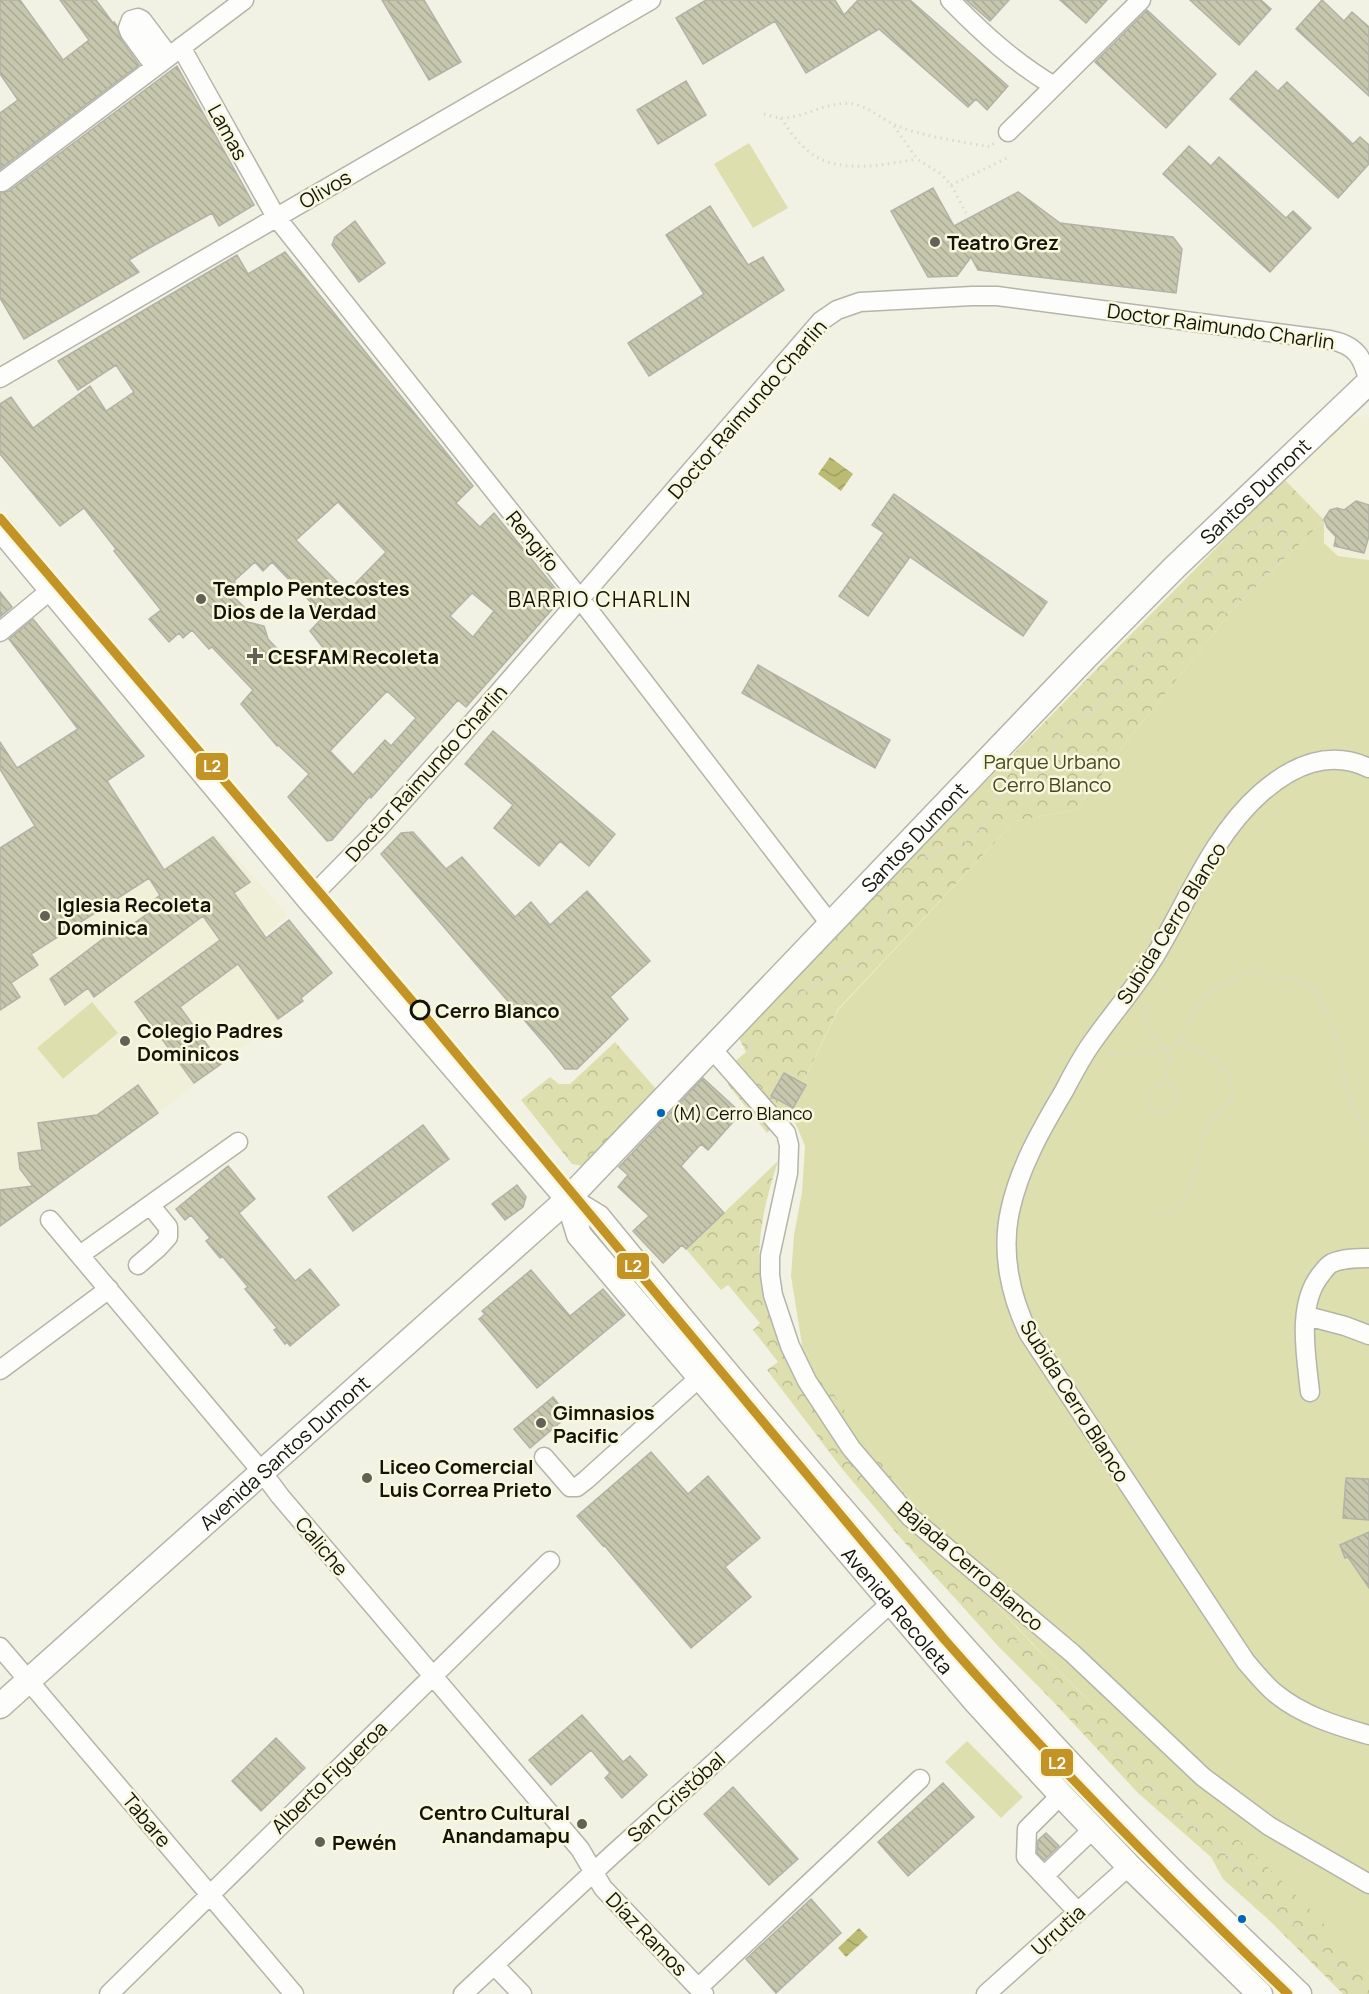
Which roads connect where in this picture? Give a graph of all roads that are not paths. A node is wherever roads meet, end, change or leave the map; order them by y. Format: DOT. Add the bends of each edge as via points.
graph roads {
  1 [pos="244,0"];
  2 [pos="651,0"];
  3 [pos="950,0"];
  4 [pos="1141,0"];
  5 [pos="168,56"];
  6 [pos="1054,86"];
  7 [pos="1008,132"];
  8 [pos="2,182"];
  9 [pos="276,217"];
  10 [pos="0,378"];
  11 [pos="1369,382"];
  12 [pos="0,528"];
  13 [pos="52,590"];
  14 [pos="581,600"];
  15 [pos="0,632"];
  16 [pos="1369,768"];
  17 [pos="309,899"];
  18 [pos="831,925"];
  19 [pos="712,1049"];
  20 [pos="238,1142"];
  21 [pos="568,1199"];
  22 [pos="150,1205"];
  23 [pos="50,1220"];
  24 [pos="80,1255"];
  25 [pos="1369,1258"];
  26 [pos="138,1265"];
  27 [pos="109,1289"];
  28 [pos="1307,1316"];
  29 [pos="1369,1335"];
  30 [pos="0,1370"];
  31 [pos="700,1377"];
  32 [pos="1310,1392"];
  33 [pos="544,1457"];
  34 [pos="262,1472"];
  35 [pos="550,1561"];
  36 [pos="922,1601"];
  37 [pos="891,1603"];
  38 [pos="0,1647"];
  39 [pos="432,1676"];
  40 [pos="29,1680"];
  41 [pos="0,1706"];
  42 [pos="1369,1735"];
  43 [pos="920,1779"];
  44 [pos="1061,1795"];
  45 [pos="1093,1828"];
  46 [pos="1162,1860"];
  47 [pos="1129,1866"];
  48 [pos="594,1872"];
  49 [pos="1044,1876"];
  50 [pos="1369,1884"];
  51 [pos="210,1894"];
  52 [pos="1078,1912"];
  53 [pos="494,1965"];
  54 [pos="701,1991"];
  55 [pos="109,1994"];
  56 [pos="294,1994"];
  57 [pos="463,1994"];
  58 [pos="522,1994"];
  59 [pos="986,1994"];
  60 [pos="1260,1994"];
  61 [pos="1299,1994"];
  1 -- 5 [label="street"];
  2 -- 9 [label="street, Olivos"];
  3 -- 6 [label="street" via="995,44"];
  4 -- 6 [label="street"];
  5 -- 8 [label="street"];
  5 -- 9 [label="street, Lamas"];
  6 -- 7 [label="street"];
  9 -- 10 [label="street, Olivos"];
  9 -- 14 [label="street, Rengifo"];
  11 -- 14 [label="street, Doctor Raimundo Charlin" via="1364,363 1353,349 1330,340 1007,297 848,305 821,321"];
  11 -- 18 [label="main road, Santos Dumont" via="1083,659"];
  12 -- 13 [label="main road, Avenida Recoleta"];
  13 -- 15 [label="street"];
  13 -- 17 [label="main road, Avenida Recoleta"];
  14 -- 17 [label="street, Doctor Raimundo Charlin" via="377,830"];
  14 -- 18 [label="street, Rengifo"];
  16 -- 42 [label="street, Subida Cerro Blanco" via="1342,759 1301,767 1261,793 1234,822 1152,961 1094,1040 1035,1142 1016,1188 1007,1238 1011,1289 1035,1344 1246,1662 1275,1693 1293,1705"];
  17 -- 21 [label="main road, Avenida Recoleta"];
  18 -- 19 [label="main road, Santos Dumont"];
  19 -- 21 [label="main road, Santos Dumont"];
  19 -- 50 [label="street, Bajada Cerro Blanco" via="786,1133 788,1173 770,1256 773,1295 807,1381 851,1448 910,1517 1072,1653 1203,1776 1269,1826"];
  20 -- 22 [label="street"];
  21 -- 31 [label="main road, Avenida Recoleta" via="579,1236"];
  21 -- 34 [label="main road, Avenida Santos Dumont"];
  21 -- 36 [label="main road, Avenida Recoleta" via="598,1216"];
  22 -- 24 [label="street"];
  22 -- 26 [label="street" via="168,1227 168,1237"];
  23 -- 24 [label="street, Caliche"];
  24 -- 27 [label="street, Caliche"];
  25 -- 28 [label="street" via="1329,1263 1308,1298"];
  27 -- 30 [label="street"];
  27 -- 34 [label="street, Caliche"];
  28 -- 29 [label="street"];
  28 -- 32 [label="street" via="1304,1335"];
  31 -- 33 [label="street" via="577,1487 570,1487"];
  31 -- 37 [label="main road, Avenida Recoleta"];
  34 -- 39 [label="street, Caliche"];
  34 -- 40 [label="main road, Avenida Santos Dumont"];
  35 -- 39 [label="street, Alberto Figueroa"];
  36 -- 37 [label="main road" via="907,1597"];
  36 -- 46 [label="main road, Avenida Recoleta"];
  37 -- 44 [label="main road, Avenida Recoleta"];
  37 -- 48 [label="street, San Cristóbal"];
  38 -- 40 [label="street, Tabare"];
  39 -- 48 [label="street, Caliche" via="580,1849"];
  39 -- 51 [label="street, Alberto Figueroa"];
  40 -- 41 [label="main road, Avenida Santos Dumont"];
  40 -- 51 [label="street, Tabare"];
  43 -- 54 [label="street"];
  44 -- 45 [label="main road, Avenida Recoleta"];
  44 -- 49 [label="street" via="1027,1829 1026,1857"];
  45 -- 47 [label="main road, Avenida Recoleta"];
  45 -- 49 [label="street"];
  46 -- 47 [label="main road" via="1139,1859"];
  46 -- 61 [label="main road, Avenida Recoleta"];
  47 -- 52 [label="street, Urrutia"];
  47 -- 60 [label="main road, Avenida Recoleta"];
  48 -- 53 [label="street, San Cristóbal"];
  48 -- 54 [label="street, Díaz Ramos" via="610,1896"];
  49 -- 52 [label="street"];
  51 -- 55 [label="street, Alberto Figueroa"];
  51 -- 56 [label="street, Tabare"];
  52 -- 59 [label="street, Urrutia"];
  53 -- 57 [label="street, San Cristóbal"];
  53 -- 58 [label="street"];
}
